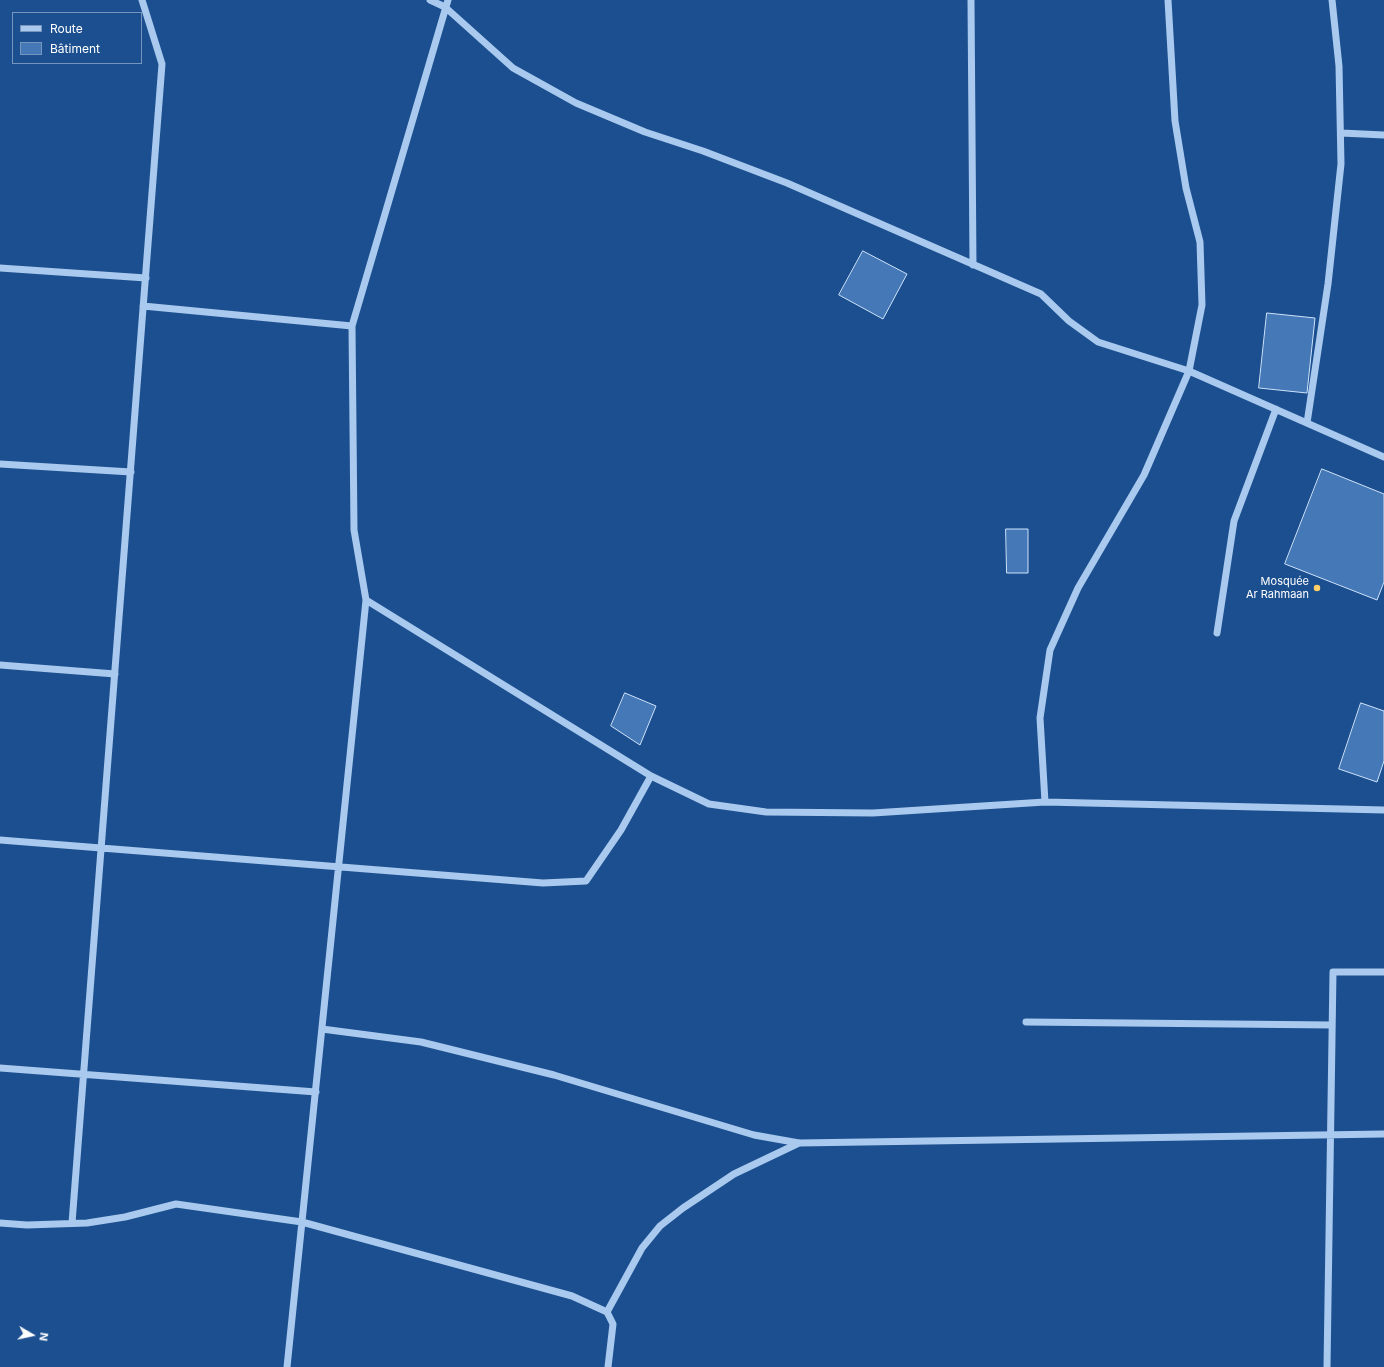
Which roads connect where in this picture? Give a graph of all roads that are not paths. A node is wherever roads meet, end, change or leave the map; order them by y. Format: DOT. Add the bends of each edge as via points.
graph roads {
  1 [pos="142,0"];
  2 [pos="430,0"];
  3 [pos="971,0"];
  4 [pos="1168,0"];
  5 [pos="1332,0"];
  6 [pos="447,3"];
  7 [pos="1340,133"];
  8 [pos="1384,135"];
  9 [pos="973,265"];
  10 [pos="0,268"];
  11 [pos="146,278"];
  12 [pos="143,306"];
  13 [pos="352,326"];
  14 [pos="1189,371"];
  15 [pos="1276,409"];
  16 [pos="1307,423"];
  17 [pos="1384,457"];
  18 [pos="0,464"];
  19 [pos="130,472"];
  20 [pos="366,600"];
  21 [pos="1217,633"];
  22 [pos="0,665"];
  23 [pos="115,674"];
  24 [pos="651,776"];
  25 [pos="1045,802"];
  26 [pos="1384,810"];
  27 [pos="0,840"];
  28 [pos="101,848"];
  29 [pos="339,867"];
  30 [pos="1384,972"];
  31 [pos="1026,1022"];
  32 [pos="1332,1025"];
  33 [pos="322,1029"];
  34 [pos="0,1068"];
  35 [pos="84,1074"];
  36 [pos="316,1092"];
  37 [pos="1384,1134"];
  38 [pos="1330,1135"];
  39 [pos="799,1143"];
  40 [pos="302,1222"];
  41 [pos="0,1223"];
  42 [pos="72,1223"];
  43 [pos="607,1312"];
  44 [pos="287,1367"];
  45 [pos="608,1367"];
  46 [pos="1327,1367"];
  1 -- 11 [label="street" via="162,64"];
  2 -- 6 [label="street"];
  3 -- 9 [label="street"];
  4 -- 14 [label="street" via="1175,121 1186,188 1200,242 1202,305"];
  5 -- 7 [label="street" via="1339,66"];
  6 -- 9 [label="street" via="513,68 576,102 645,132 787,183"];
  6 -- 13 [label="street"];
  7 -- 8 [label="street"];
  7 -- 16 [label="street" via="1341,164 1328,284"];
  9 -- 14 [label="street" via="1040,294 1069,321 1098,342"];
  10 -- 11 [label="street"];
  11 -- 12 [label="street"];
  12 -- 13 [label="street"];
  12 -- 19 [label="street"];
  13 -- 20 [label="street" via="354,530"];
  14 -- 15 [label="street"];
  14 -- 25 [label="street" via="1144,475 1078,588 1050,650 1040,718"];
  15 -- 16 [label="street"];
  15 -- 21 [label="street" via="1234,521"];
  16 -- 17 [label="street"];
  18 -- 19 [label="street"];
  19 -- 23 [label="street"];
  20 -- 24 [label="street"];
  20 -- 29 [label="street"];
  22 -- 23 [label="street"];
  23 -- 28 [label="street"];
  24 -- 25 [label="street" via="708,804 766,812 873,813"];
  24 -- 29 [label="street" via="621,830 586,881 543,883"];
  25 -- 26 [label="street"];
  27 -- 28 [label="street"];
  28 -- 29 [label="street"];
  28 -- 35 [label="street"];
  29 -- 33 [label="street"];
  30 -- 32 [label="street" via="1333,972"];
  31 -- 32 [label="street"];
  32 -- 38 [label="street"];
  33 -- 36 [label="street"];
  33 -- 39 [label="street" via="421,1042 554,1075 754,1135"];
  34 -- 35 [label="street"];
  35 -- 36 [label="street"];
  35 -- 42 [label="street"];
  36 -- 40 [label="street"];
  37 -- 38 [label="street"];
  38 -- 39 [label="street"];
  38 -- 46 [label="street"];
  39 -- 43 [label="street" via="734,1174 660,1226 642,1248"];
  40 -- 42 [label="street" via="176,1204 125,1217"];
  40 -- 43 [label="street" via="572,1296"];
  40 -- 44 [label="street"];
  41 -- 42 [label="street"];
  43 -- 45 [label="street" via="613,1324"];
}
